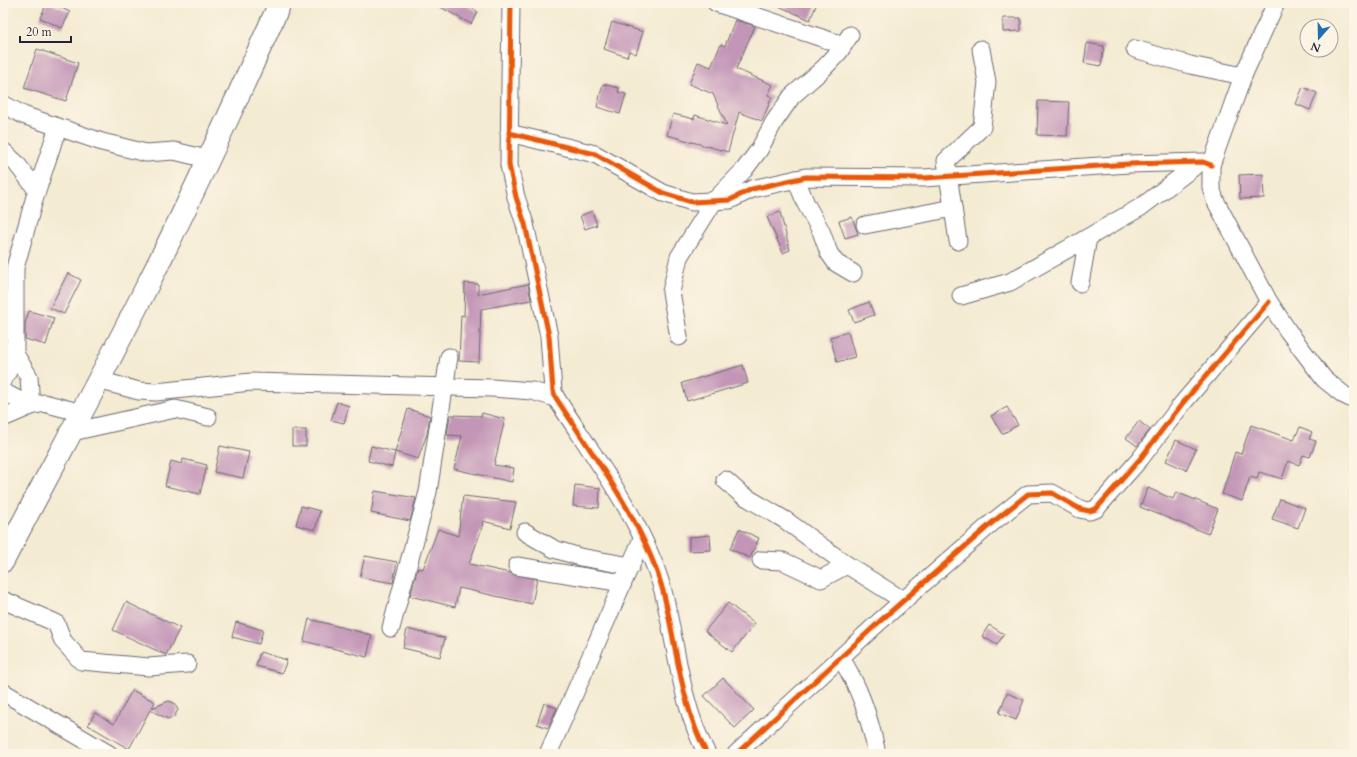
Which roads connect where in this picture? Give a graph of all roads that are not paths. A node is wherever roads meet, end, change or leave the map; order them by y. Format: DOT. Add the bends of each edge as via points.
graph roads {
  1 [pos="280,3"];
  2 [pos="511,3"];
  3 [pos="716,3"];
  4 [pos="1276,3"];
  5 [pos="981,49"];
  6 [pos="1135,49"];
  7 [pos="1243,76"];
  8 [pos="3,104"];
  9 [pos="58,127"];
  10 [pos="509,133"];
  11 [pos="3,151"];
  12 [pos="207,159"];
  13 [pos="1205,164"];
  14 [pos="949,176"];
  15 [pos="796,179"];
  16 [pos="37,190"];
  17 [pos="714,201"];
  18 [pos="953,208"];
  19 [pos="865,224"];
  20 [pos="1088,238"];
  21 [pos="958,241"];
  22 [pos="853,273"];
  23 [pos="1080,283"];
  24 [pos="961,296"];
  25 [pos="1269,302"];
  26 [pos="3,334"];
  27 [pos="679,337"];
  28 [pos="14,353"];
  29 [pos="449,357"];
  30 [pos="3,380"];
  31 [pos="98,380"];
  32 [pos="444,387"];
  33 [pos="3,392"];
  34 [pos="556,398"];
  35 [pos="1354,400"];
  36 [pos="31,406"];
  37 [pos="208,417"];
  38 [pos="3,418"];
  39 [pos="77,423"];
  40 [pos="725,480"];
  41 [pos="525,532"];
  42 [pos="642,539"];
  43 [pos="761,560"];
  44 [pos="3,561"];
  45 [pos="847,565"];
  46 [pos="517,566"];
  47 [pos="630,566"];
  48 [pos="623,583"];
  49 [pos="3,600"];
  50 [pos="904,601"];
  51 [pos="391,628"];
  52 [pos="841,658"];
  53 [pos="187,664"];
  54 [pos="3,692"];
  55 [pos="701,752"];
  56 [pos="109,754"];
  57 [pos="548,754"];
  58 [pos="736,754"];
  59 [pos="875,754"];
  1 -- 12 [label="highway"];
  2 -- 10 [label="street"];
  3 -- 17 [label="street" via="846,40 823,69 792,96 748,165"];
  4 -- 7 [label="street"];
  5 -- 14 [label="street" via="987,82 982,127 946,161"];
  6 -- 7 [label="street" via="1190,65"];
  7 -- 13 [label="street"];
  8 -- 9 [label="street" via="22,115"];
  9 -- 12 [label="street" via="146,153 174,151"];
  9 -- 16 [label="street"];
  10 -- 17 [label="street" via="595,154 663,193 692,202"];
  10 -- 34 [label="street" via="509,165 550,336 551,375"];
  11 -- 16 [label="street"];
  12 -- 31 [label="highway" via="149,283"];
  13 -- 14 [label="street" via="1129,164"];
  13 -- 20 [label="street" via="1141,207"];
  13 -- 25 [label="street" via="1215,200"];
  14 -- 15 [label="street"];
  14 -- 18 [label="street"];
  15 -- 17 [label="street" via="752,189 730,200"];
  15 -- 22 [label="street" via="829,252 836,263"];
  16 -- 28 [label="street" via="15,268"];
  17 -- 27 [label="street" via="679,257 671,292"];
  18 -- 19 [label="street"];
  18 -- 21 [label="street"];
  20 -- 23 [label="street"];
  20 -- 24 [label="street" via="1010,282"];
  25 -- 35 [label="street" via="1324,379"];
  25 -- 50 [label="street" via="1096,509 1080,509 1052,493 1028,494"];
  26 -- 28 [label="street"];
  28 -- 30 [label="street" via="11,366"];
  28 -- 36 [label="street" via="29,377"];
  29 -- 32 [label="street"];
  31 -- 32 [label="street" via="139,391 156,392 251,382"];
  31 -- 39 [label="highway"];
  32 -- 34 [label="street" via="532,391"];
  32 -- 51 [label="street" via="428,492"];
  33 -- 36 [label="street"];
  34 -- 42 [label="street" via="606,476"];
  36 -- 38 [label="street"];
  36 -- 39 [label="street" via="44,403"];
  37 -- 39 [label="street" via="175,409"];
  39 -- 44 [label="highway"];
  40 -- 45 [label="street" via="741,494 785,520"];
  41 -- 47 [label="street" via="554,549 580,557"];
  42 -- 47 [label="street"];
  42 -- 55 [label="street" via="663,591 677,665"];
  43 -- 45 [label="street" via="783,561 820,579"];
  45 -- 50 [label="street"];
  46 -- 48 [label="street"];
  47 -- 48 [label="street"];
  48 -- 57 [label="street"];
  49 -- 53 [label="street" via="56,623 63,641 81,661 149,667"];
  50 -- 52 [label="street"];
  52 -- 58 [label="street"];
  52 -- 59 [label="street" via="855,680 868,714"];
  54 -- 56 [label="street"];
}
